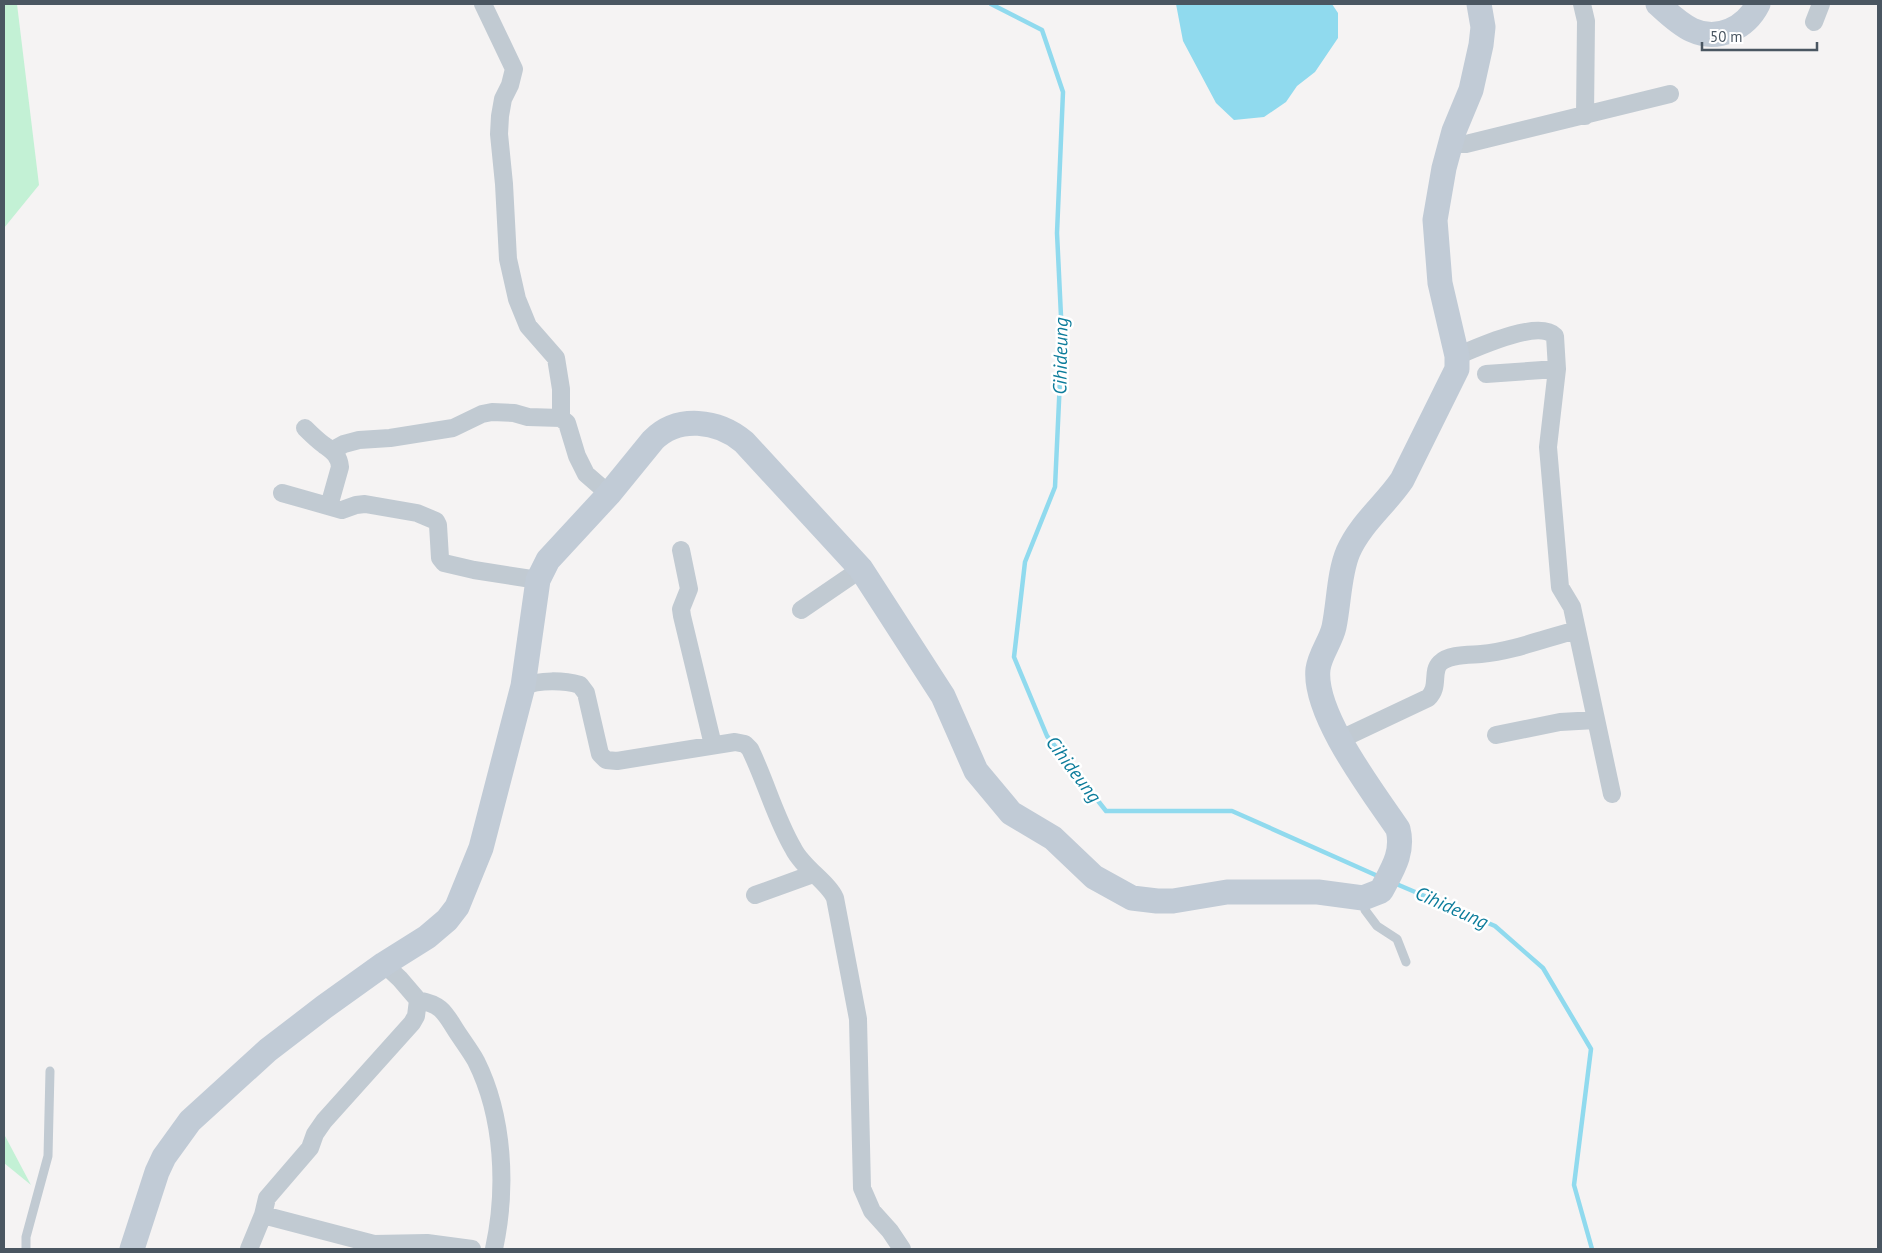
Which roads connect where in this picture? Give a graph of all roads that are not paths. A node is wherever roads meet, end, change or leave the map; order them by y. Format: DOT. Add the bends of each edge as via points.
graph roads {
  1 [pos="483,4"];
  2 [pos="1479,4"];
  3 [pos="1582,4"];
  4 [pos="1658,4"];
  5 [pos="1758,4"];
  6 [pos="1821,4"];
  7 [pos="1814,22"];
  8 [pos="1670,94"];
  9 [pos="1586,116"];
  10 [pos="1454,131"];
  11 [pos="1457,356"];
  12 [pos="1557,369"];
  13 [pos="1486,374"];
  14 [pos="561,418"];
  15 [pos="305,428"];
  16 [pos="333,450"];
  17 [pos="282,494"];
  18 [pos="609,494"];
  19 [pos="329,506"];
  20 [pos="681,550"];
  21 [pos="862,569"];
  22 [pos="538,580"];
  23 [pos="801,610"];
  24 [pos="1577,630"];
  25 [pos="523,686"];
  26 [pos="1596,720"];
  27 [pos="1496,735"];
  28 [pos="1339,740"];
  29 [pos="713,744"];
  30 [pos="1612,794"];
  31 [pos="813,874"];
  32 [pos="755,895"];
  33 [pos="1372,895"];
  34 [pos="1406,962"];
  35 [pos="384,964"];
  36 [pos="418,1000"];
  37 [pos="50,1071"];
  38 [pos="263,1215"];
  39 [pos="26,1249"];
  40 [pos="132,1249"];
  41 [pos="249,1249"];
  42 [pos="472,1249"];
  43 [pos="494,1249"];
  44 [pos="902,1249"];
  1 -- 14 [label="street" via="514,69 503,99 499,134 508,259 517,299 528,326 556,358"];
  2 -- 10 [label="main road" via="1483,27 1481,45 1471,90"];
  3 -- 9 [label="street" via="1586,22"];
  4 -- 5 [label="main road" via="1680,24 1692,30 1720,34 1739,27"];
  6 -- 7 [label="street"];
  8 -- 9 [label="street"];
  9 -- 10 [label="street" via="1463,144"];
  10 -- 11 [label="main road" via="1435,220 1440,283"];
  11 -- 12 [label="street" via="1504,336 1548,332 1555,336"];
  11 -- 28 [label="main road" via="1455,375 1405,474 1393,494 1362,528 1347,554 1334,630 1318,671 1318,686"];
  12 -- 13 [label="street"];
  12 -- 24 [label="street" via="1548,447 1560,587 1572,606"];
  14 -- 16 [label="street" via="492,412 453,428 359,440"];
  14 -- 18 [label="street" via="567,423 576,456 586,474"];
  15 -- 16 [label="street"];
  16 -- 19 [label="street" via="340,468"];
  17 -- 19 [label="street"];
  18 -- 21 [label="main road" via="653,440 670,427 706,425 723,428 744,442"];
  18 -- 22 [label="main road" via="548,560"];
  19 -- 22 [label="street" via="344,510 364,504 417,513 436,521 440,558 444,563"];
  20 -- 29 [label="street" via="689,589 681,609 682,616"];
  21 -- 23 [label="street"];
  21 -- 33 [label="main road" via="943,696 976,771 1011,813 1053,838 1094,877 1132,898 1157,902 1226,892"];
  22 -- 25 [label="main road"];
  24 -- 26 [label="street"];
  24 -- 28 [label="street" via="1502,651 1440,662 1435,689 1428,698"];
  25 -- 29 [label="street" via="552,682 580,685 586,693 600,754 606,760 617,761"];
  25 -- 35 [label="main road" via="481,848 457,906 447,920 426,937"];
  26 -- 27 [label="street" via="1560,722"];
  26 -- 30 [label="street"];
  28 -- 33 [label="main road" via="1398,829 1401,846 1397,860"];
  29 -- 31 [label="street" via="740,742 748,746 793,850"];
  31 -- 32 [label="street"];
  31 -- 44 [label="street" via="835,898 858,1019 862,1188 872,1211"];
  33 -- 34 [label="lane" via="1365,910 1377,926 1397,939"];
  35 -- 36 [label="street"];
  35 -- 40 [label="main road" via="268,1050 190,1121 157,1172"];
  36 -- 38 [label="street" via="412,1023 324,1121 310,1148 267,1198"];
  36 -- 43 [label="street" via="432,1002 442,1010 476,1060 495,1113 502,1198"];
  37 -- 39 [label="lane" via="48,1156 26,1237"];
  38 -- 41 [label="street"];
  38 -- 42 [label="street" via="374,1244 426,1243"];
}
